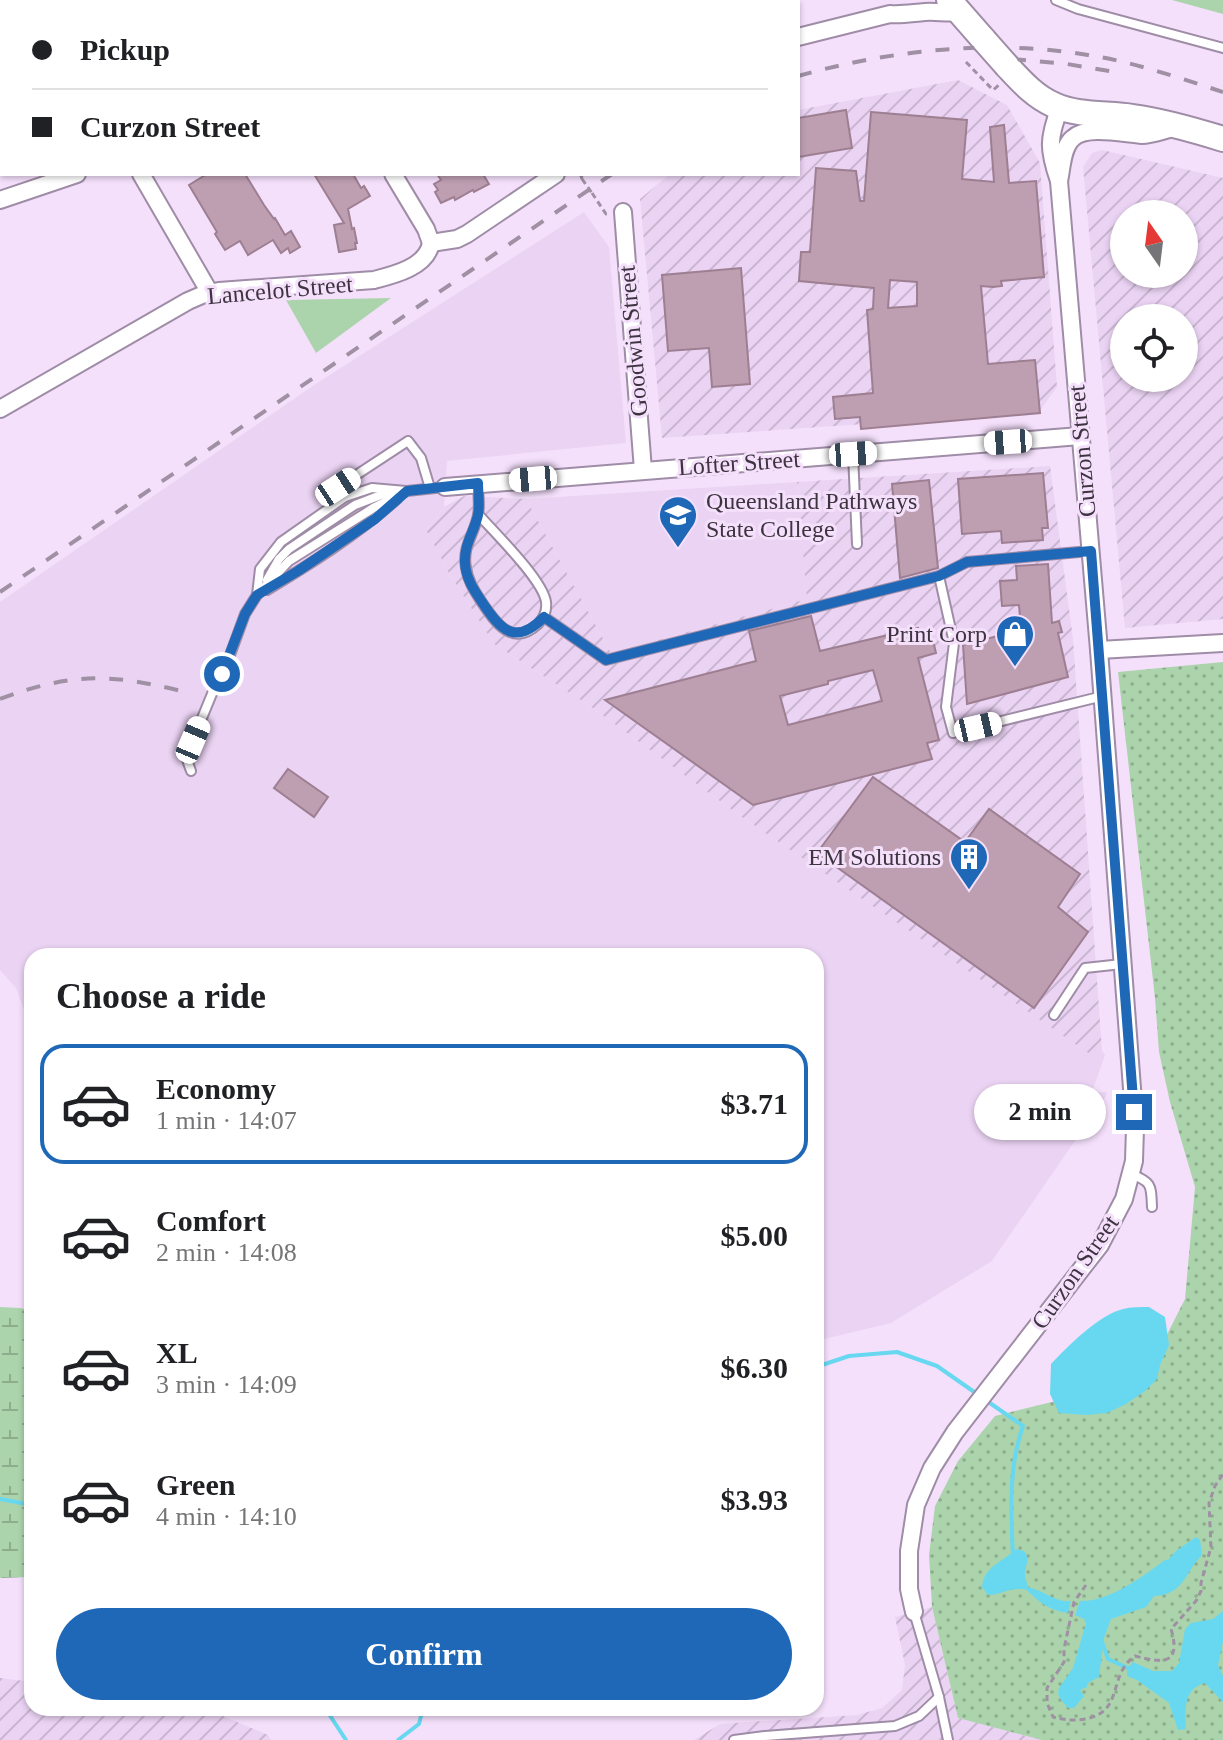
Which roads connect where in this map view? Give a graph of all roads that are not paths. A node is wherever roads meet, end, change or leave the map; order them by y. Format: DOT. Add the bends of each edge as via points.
graph roads {
  1 [pos="1056,0"];
  2 [pos="954,6"];
  3 [pos="800,36"];
  4 [pos="1223,48"];
  5 [pos="1060,107"];
  6 [pos="1179,126"];
  7 [pos="1223,139"];
  8 [pos="71,176"];
  9 [pos="142,176"];
  10 [pos="394,176"];
  11 [pos="553,176"];
  12 [pos="1059,181"];
  13 [pos="0,200"];
  14 [pos="614,213"];
  15 [pos="431,243"];
  16 [pos="210,293"];
  17 [pos="0,409"];
  18 [pos="1080,436"];
  19 [pos="853,454"];
  20 [pos="643,470"];
  21 [pos="478,483"];
  22 [pos="438,488"];
  23 [pos="407,491"];
  24 [pos="345,497"];
  25 [pos="478,514"];
  26 [pos="857,544"];
  27 [pos="1091,551"];
  28 [pos="939,576"];
  29 [pos="257,595"];
  30 [pos="544,617"];
  31 [pos="1223,643"];
  32 [pos="1099,650"];
  33 [pos="1103,696"];
  34 [pos="191,771"];
  35 [pos="1122,964"];
  36 [pos="1054,1015"];
  37 [pos="1131,1174"];
  38 [pos="1152,1207"];
  39 [pos="914,1612"];
  40 [pos="939,1697"];
  41 [pos="734,1740"];
  42 [pos="948,1740"];
  1 -- 4 [label="lane"];
  2 -- 3 [label="street" via="947,14 890,14"];
  2 -- 5 [label="main road, bridge" via="1006,73"];
  5 -- 6 [label="main road"];
  5 -- 12 [label="street, Curzon Street" via="1050,142"];
  6 -- 7 [label="main road"];
  6 -- 12 [label="street, Curzon Street" via="1145,135 1078,134 1067,146"];
  8 -- 13 [label="street"];
  9 -- 16 [label="street"];
  10 -- 15 [label="street"];
  11 -- 15 [label="street" via="467,234"];
  12 -- 18 [label="street, Curzon Street"];
  14 -- 20 [label="street, Goodwin Street"];
  15 -- 16 [label="street, Lancelot Street" via="420,262 374,280"];
  16 -- 17 [label="street, Lancelot Street"];
  18 -- 19 [label="street, Lofter Street"];
  18 -- 27 [label="street, Curzon Street"];
  19 -- 20 [label="street, Lofter Street"];
  19 -- 26 [label="lane"];
  20 -- 21 [label="street, Lofter Street"];
  21 -- 22 [label="street, Lofter Street"];
  21 -- 25 [label="lane"];
  22 -- 23 [label="lane"];
  22 -- 24 [label="lane" via="408,441 338,487"];
  23 -- 24 [label="lane" via="372,488"];
  23 -- 29 [label="lane" via="289,561"];
  24 -- 29 [label="lane" via="281,542 260,569"];
  25 -- 30 [label="lane" via="538,582 546,601"];
  25 -- 30 [label="lane" via="465,548 469,582 493,619 510,633 521,634"];
  27 -- 28 [label="lane" via="967,562"];
  27 -- 32 [label="street, Curzon Street"];
  28 -- 30 [label="lane" via="606,660"];
  28 -- 33 [label="lane" via="954,643 946,707 953,733"];
  29 -- 34 [label="lane" via="186,757"];
  31 -- 32 [label="street"];
  32 -- 33 [label="street, Curzon Street"];
  33 -- 35 [label="street, Curzon Street"];
  35 -- 36 [label="lane" via="1085,968"];
  35 -- 37 [label="street, Curzon Street" via="1135,1128"];
  37 -- 38 [label="lane" via="1152,1188"];
  37 -- 39 [label="street, Curzon Street" via="1100,1245 932,1468 916,1505 909,1551"];
  39 -- 40 [label="lane"];
  40 -- 41 [label="lane" via="919,1716 895,1726"];
  40 -- 42 [label="lane"];
}
